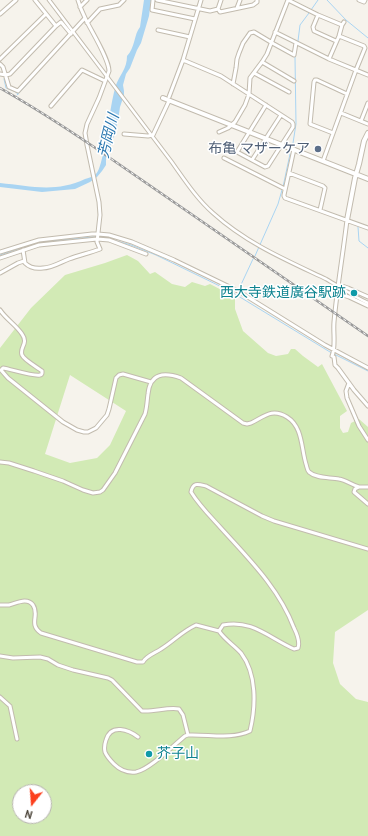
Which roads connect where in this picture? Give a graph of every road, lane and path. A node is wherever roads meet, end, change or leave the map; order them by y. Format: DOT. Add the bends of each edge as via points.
graph roads {
  1 [pos="16,0"];
  2 [pos="34,0"];
  3 [pos="49,0"];
  4 [pos="78,0"];
  5 [pos="87,0"];
  6 [pos="124,0"];
  7 [pos="153,0"];
  8 [pos="157,0"];
  9 [pos="201,0"];
  10 [pos="221,0"];
  11 [pos="240,0"];
  12 [pos="257,0"];
  13 [pos="288,0"];
  14 [pos="359,0"];
  15 [pos="366,0"];
  16 [pos="80,7"];
  17 [pos="237,8"];
  18 [pos="198,9"];
  19 [pos="218,9"];
  20 [pos="0,14"];
  21 [pos="46,14"];
  22 [pos="318,15"];
  23 [pos="85,18"];
  24 [pos="195,19"];
  25 [pos="87,23"];
  26 [pos="56,26"];
  27 [pos="158,30"];
  28 [pos="275,32"];
  29 [pos="72,33"];
  30 [pos="338,36"];
  31 [pos="190,37"];
  32 [pos="336,41"];
  33 [pos="271,42"];
  34 [pos="296,43"];
  35 [pos="0,59"];
  36 [pos="329,59"];
  37 [pos="183,60"];
  38 [pos="262,62"];
  39 [pos="0,64"];
  40 [pos="356,70"];
  41 [pos="0,74"];
  42 [pos="254,74"];
  43 [pos="6,75"];
  44 [pos="368,75"];
  45 [pos="107,76"];
  46 [pos="105,80"];
  47 [pos="294,82"];
  48 [pos="233,84"];
  49 [pos="289,92"];
  50 [pos="249,94"];
  51 [pos="347,94"];
  52 [pos="163,98"];
  53 [pos="169,99"];
  54 [pos="368,103"];
  55 [pos="266,105"];
  56 [pos="51,106"];
  57 [pos="341,113"];
  58 [pos="281,115"];
  59 [pos="361,121"];
  60 [pos="368,124"];
  61 [pos="231,125"];
  62 [pos="219,132"];
  63 [pos="249,132"];
  64 [pos="333,133"];
  65 [pos="368,133"];
  66 [pos="124,134"];
  67 [pos="152,136"];
  68 [pos="266,138"];
  69 [pos="282,144"];
  70 [pos="294,149"];
  71 [pos="224,158"];
  72 [pos="252,160"];
  73 [pos="324,161"];
  74 [pos="289,173"];
  75 [pos="356,174"];
  76 [pos="368,178"];
  77 [pos="284,189"];
  78 [pos="320,210"];
  79 [pos="347,220"];
  80 [pos="368,228"];
  81 [pos="98,237"];
  82 [pos="23,250"];
  83 [pos="0,252"];
  84 [pos="146,254"];
  85 [pos="0,258"];
  86 [pos="24,261"];
  87 [pos="0,273"];
  88 [pos="339,286"];
  89 [pos="337,293"];
  90 [pos="368,297"];
  91 [pos="368,303"];
  92 [pos="368,306"];
  93 [pos="0,310"];
  94 [pos="333,352"];
  95 [pos="368,368"];
  96 [pos="151,382"];
  97 [pos="348,384"];
  98 [pos="368,406"];
  99 [pos="368,440"];
  100 [pos="0,462"];
  101 [pos="359,487"];
  102 [pos="368,487"];
  103 [pos="368,504"];
  104 [pos="368,550"];
  105 [pos="0,605"];
  106 [pos="220,631"];
  107 [pos="0,656"];
  108 [pos="0,697"];
  109 [pos="188,735"];
  110 [pos="138,738"];
  111 [pos="17,739"];
  1 -- 20 [label="street"];
  2 -- 21 [label="street"];
  3 -- 29 [label="street"];
  4 -- 16 [label="street"];
  5 -- 16 [label="street"];
  6 -- 25 [label="street" via="119,5 100,9"];
  7 -- 24 [label="street" via="152,10"];
  8 -- 18 [label="street"];
  9 -- 18 [label="street"];
  10 -- 19 [label="street"];
  11 -- 17 [label="street"];
  12 -- 17 [label="street" via="254,5"];
  13 -- 22 [label="street"];
  13 -- 28 [label="street"];
  14 -- 15 [label="street"];
  16 -- 23 [label="street"];
  17 -- 19 [label="street" via="220,12"];
  18 -- 19 [label="street"];
  18 -- 24 [label="street"];
  21 -- 26 [label="street"];
  21 -- 35 [label="street"];
  22 -- 30 [label="street" via="343,23"];
  22 -- 32 [label="street" via="314,31"];
  23 -- 25 [label="street"];
  23 -- 29 [label="street"];
  24 -- 31 [label="street"];
  25 -- 45 [label="street" via="108,64"];
  26 -- 29 [label="street" via="60,22"];
  26 -- 43 [label="street" via="10,74"];
  27 -- 31 [label="street"];
  28 -- 33 [label="street"];
  28 -- 34 [label="street"];
  29 -- 43 [label="street" via="18,91 9,87"];
  29 -- 45 [label="street"];
  30 -- 32 [label="street"];
  30 -- 40 [label="street" via="364,46"];
  31 -- 37 [label="street"];
  32 -- 36 [label="street"];
  33 -- 34 [label="street" via="294,55"];
  33 -- 38 [label="street"];
  33 -- 48 [label="street" via="254,32 250,33 237,59"];
  34 -- 36 [label="street"];
  36 -- 40 [label="street"];
  37 -- 48 [label="street" via="221,76"];
  37 -- 53 [label="street"];
  38 -- 42 [label="street"];
  38 -- 47 [label="street"];
  39 -- 43 [label="street"];
  40 -- 44 [label="street"];
  40 -- 51 [label="street"];
  41 -- 43 [label="street"];
  42 -- 49 [label="street"];
  42 -- 50 [label="street" via="250,78"];
  45 -- 46 [label="street"];
  45 -- 67 [label="street"];
  46 -- 56 [label="street" via="82,70"];
  46 -- 81 [label="street" via="85,133 100,208"];
  48 -- 50 [label="street"];
  50 -- 55 [label="street"];
  50 -- 61 [label="street" via="239,116"];
  51 -- 57 [label="street"];
  51 -- 64 [label="street" via="318,80 314,82 310,124"];
  52 -- 53 [label="street"];
  53 -- 61 [label="street"];
  53 -- 67 [label="street"];
  54 -- 59 [label="street"];
  55 -- 58 [label="street"];
  55 -- 63 [label="street"];
  57 -- 59 [label="street"];
  57 -- 64 [label="street"];
  58 -- 68 [label="street"];
  58 -- 69 [label="street" via="294,124"];
  59 -- 60 [label="street"];
  61 -- 62 [label="street"];
  61 -- 63 [label="street"];
  63 -- 68 [label="street"];
  63 -- 72 [label="street" via="237,152"];
  64 -- 73 [label="street"];
  65 -- 75 [label="street"];
  66 -- 67 [label="street"];
  67 -- 88 [label="street" via="190,188 234,230 259,246"];
  68 -- 69 [label="street"];
  68 -- 72 [label="street"];
  69 -- 70 [label="street"];
  69 -- 72 [label="street" via="268,166"];
  70 -- 73 [label="street"];
  70 -- 74 [label="street"];
  71 -- 77 [label="street"];
  73 -- 75 [label="street"];
  74 -- 77 [label="street"];
  74 -- 78 [label="street" via="325,188"];
  75 -- 76 [label="street"];
  75 -- 79 [label="street"];
  77 -- 78 [label="street" via="285,198"];
  78 -- 79 [label="street"];
  79 -- 80 [label="street"];
  79 -- 88 [label="street"];
  81 -- 82 [label="street" via="39,245"];
  81 -- 83 [label="street" via="39,240"];
  81 -- 84 [label="street"];
  81 -- 86 [label="street" via="100,249 46,268 36,268"];
  81 -- 94 [label="street" via="109,235 132,242 238,291"];
  82 -- 85 [label="street"];
  82 -- 86 [label="street"];
  86 -- 87 [label="street"];
  88 -- 89 [label="street"];
  88 -- 90 [label="street"];
  88 -- 91 [label="street"];
  89 -- 92 [label="street"];
  89 -- 94 [label="street"];
  93 -- 96 [label="street" via="24,339 22,356 42,371 39,376 3,368 2,372 43,407 77,430 93,430 107,415 118,374"];
  94 -- 95 [label="street"];
  94 -- 97 [label="street" via="335,365"];
  96 -- 100 [label="street" via="145,414 112,477 100,492 88,492 34,471"];
  96 -- 101 [label="street" via="164,374 181,378 243,423 247,424 273,413 283,415 292,420 299,431 304,458 310,473 345,480"];
  97 -- 98 [label="street"];
  97 -- 99 [label="street" via="347,398"];
  101 -- 102 [label="street"];
  101 -- 103 [label="street" via="354,492"];
  104 -- 106 [label="street" via="274,521 206,486 196,484 191,492 274,588 291,620 299,646 294,649 244,624 223,625"];
  105 -- 106 [label="street" via="27,601 35,609 34,626 42,633 137,662 143,662 196,625"];
  106 -- 109 [label="street" via="239,651 250,669 254,700 250,731 226,736"];
  107 -- 109 [label="street" via="40,657 73,670 108,678 142,711 179,709"];
  108 -- 111 [label="street" via="10,706"];
  109 -- 110 [label="street" via="153,764 136,772 123,771 108,758 105,743 108,733 124,729"];
}
